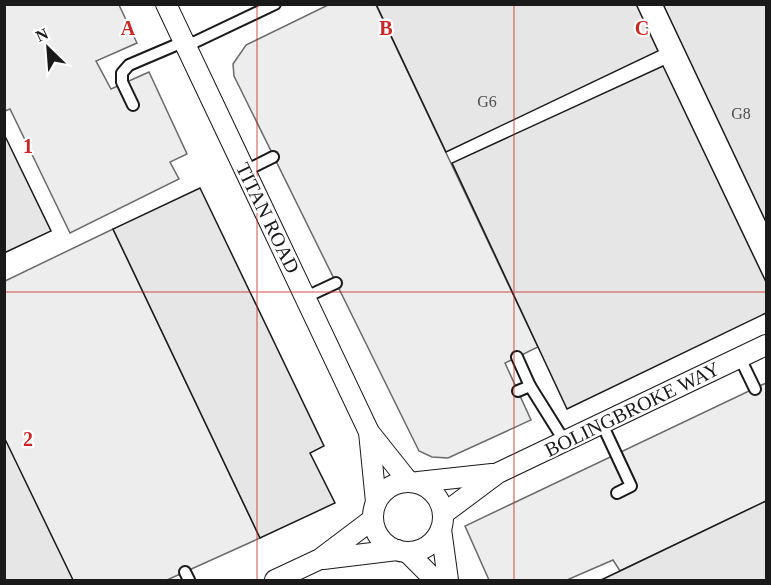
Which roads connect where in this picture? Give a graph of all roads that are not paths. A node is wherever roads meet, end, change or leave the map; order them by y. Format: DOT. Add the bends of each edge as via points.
graph roads {
  1 [pos="166,4"];
  2 [pos="275,4"];
  3 [pos="183,42"];
  4 [pos="133,105"];
  5 [pos="273,157"];
  6 [pos="245,171"];
  7 [pos="336,283"];
  8 [pos="306,297"];
  9 [pos="766,345"];
  10 [pos="517,357"];
  11 [pos="740,358"];
  12 [pos="530,386"];
  13 [pos="755,388"];
  14 [pos="518,392"];
  15 [pos="602,424"];
  16 [pos="369,432"];
  17 [pos="565,441"];
  18 [pos="498,473"];
  19 [pos="413,482"];
  20 [pos="616,493"];
  21 [pos="374,510"];
  22 [pos="442,522"];
  23 [pos="402,551"];
  24 [pos="320,559"];
  25 [pos="275,580"];
  26 [pos="435,580"];
  27 [pos="448,580"];
  1 -- 3 [label="street, TITAN ROAD"];
  2 -- 3 [label="lane" via="195,42"];
  3 -- 4 [label="lane" via="129,64 122,73 122,82"];
  3 -- 6 [label="street, TITAN ROAD"];
  5 -- 6 [label="lane"];
  6 -- 8 [label="street, TITAN ROAD"];
  7 -- 8 [label="lane"];
  8 -- 16 [label="street, TITAN ROAD"];
  9 -- 11 [label="street, BOLINGBROKE WAY"];
  10 -- 12 [label="lane"];
  11 -- 13 [label="lane"];
  11 -- 15 [label="street, BOLINGBROKE WAY"];
  12 -- 14 [label="lane"];
  12 -- 17 [label="lane"];
  15 -- 17 [label="street, BOLINGBROKE WAY"];
  15 -- 20 [label="lane" via="631,486"];
  16 -- 19 [label="street, TITAN ROAD"];
  16 -- 21 [label="street, TITAN ROAD"];
  17 -- 18 [label="street, BOLINGBROKE WAY"];
  18 -- 19 [label="street, BOLINGBROKE WAY"];
  18 -- 22 [label="street, BOLINGBROKE WAY"];
  19 -- 21 [label="street" via="392,485 382,492"];
  19 -- 22 [label="street" via="426,486 438,497"];
  21 -- 23 [label="street" via="374,528 382,541"];
  21 -- 24 [label="street"];
  22 -- 23 [label="street" via="434,541 426,547"];
  22 -- 27 [label="street"];
  23 -- 24 [label="street"];
  23 -- 26 [label="street"];
  24 -- 25 [label="street"];
}
